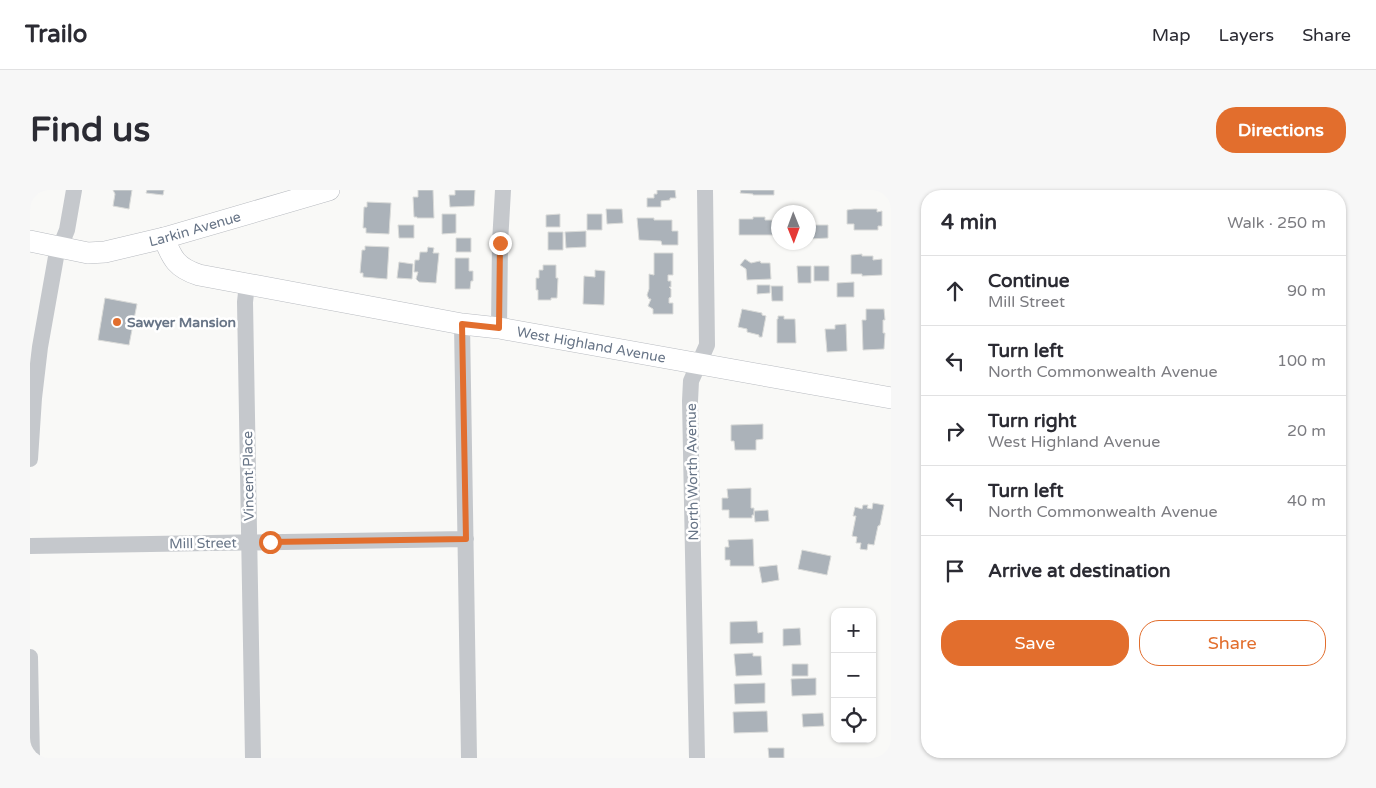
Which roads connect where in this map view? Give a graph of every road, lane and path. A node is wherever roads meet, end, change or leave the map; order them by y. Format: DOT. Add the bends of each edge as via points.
graph roads {
  1 [pos="74,190"];
  2 [pos="329,190"];
  3 [pos="503,190"];
  4 [pos="705,190"];
  5 [pos="288,196"];
  6 [pos="164,238"];
  7 [pos="30,241"];
  8 [pos="59,248"];
  9 [pos="247,284"];
  10 [pos="462,324"];
  11 [pos="499,328"];
  12 [pos="699,365"];
  13 [pos="891,398"];
  14 [pos="30,459"];
  15 [pos="466,539"];
  16 [pos="249,543"];
  17 [pos="30,546"];
  18 [pos="30,657"];
  19 [pos="32,758"];
  20 [pos="253,758"];
  21 [pos="469,758"];
  22 [pos="697,758"];
  1 -- 8 [label="street" via="67,230"];
  2 -- 5 [label="main road, Larkin Avenue"];
  3 -- 11 [label="street"];
  4 -- 12 [label="street, North Worth Avenue" via="707,346"];
  5 -- 6 [label="main road, Larkin Avenue"];
  6 -- 8 [label="main road, Larkin Avenue" via="105,252"];
  6 -- 9 [label="main road, West Highland Avenue" via="171,255 187,271"];
  7 -- 8 [label="main road"];
  8 -- 14 [label="street" via="40,347"];
  9 -- 10 [label="main road, West Highland Avenue"];
  9 -- 16 [label="street, Vincent Place"];
  10 -- 11 [label="main road, West Highland Avenue"];
  10 -- 15 [label="street"];
  11 -- 12 [label="main road, West Highland Avenue"];
  12 -- 13 [label="main road, West Highland Avenue"];
  12 -- 22 [label="street, North Worth Avenue" via="691,381 690,401"];
  15 -- 16 [label="street, Mill Street"];
  15 -- 21 [label="street"];
  16 -- 17 [label="street, Mill Street"];
  16 -- 20 [label="street, Vincent Place"];
  18 -- 19 [label="street"];
}
